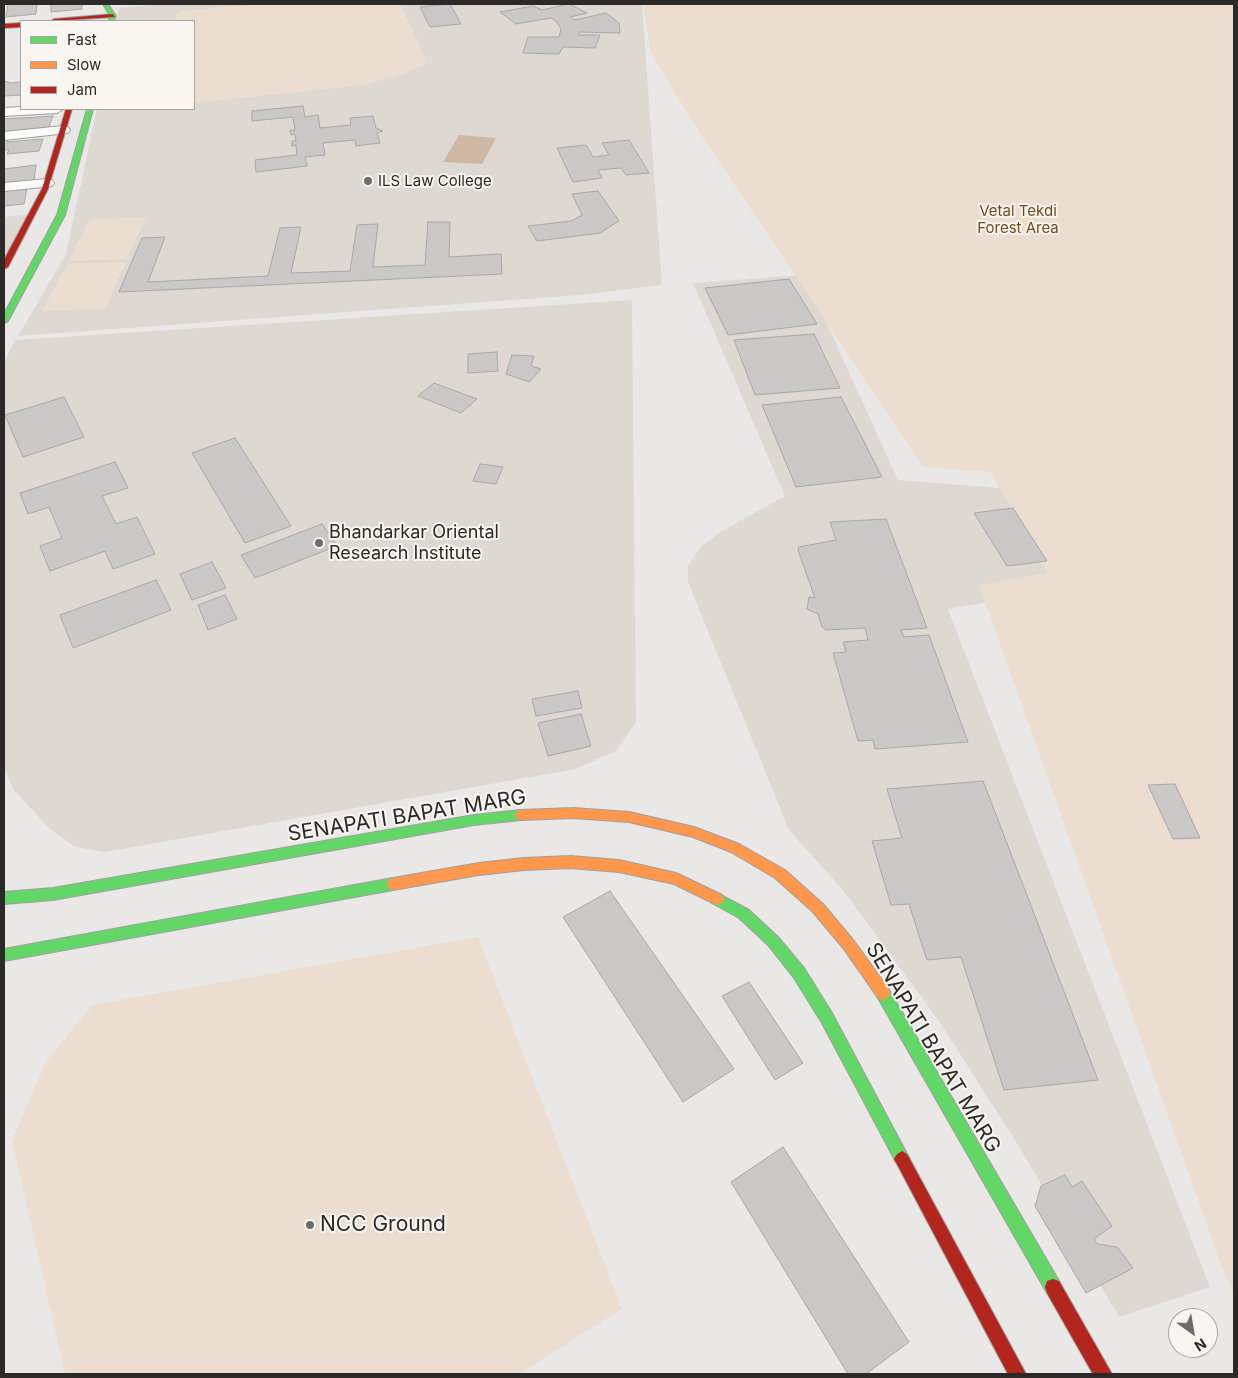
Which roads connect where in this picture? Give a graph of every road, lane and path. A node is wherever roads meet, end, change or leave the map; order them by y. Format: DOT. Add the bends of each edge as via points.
graph roads {
  1 [pos="105,5"];
  2 [pos="113,18"];
  3 [pos="96,19"];
  4 [pos="75,20"];
  5 [pos="20,25"];
  6 [pos="4,26"];
  7 [pos="39,110"];
  8 [pos="69,110"];
  9 [pos="90,110"];
  10 [pos="4,112"];
  11 [pos="63,130"];
  12 [pos="4,136"];
  13 [pos="47,183"];
  14 [pos="4,187"];
  15 [pos="4,267"];
  16 [pos="4,321"];
  17 [pos="4,898"];
  18 [pos="4,955"];
  19 [pos="1017,1374"];
  20 [pos="1103,1374"];
  1 -- 2 [label="main road"];
  1 -- 3 [label="main road"];
  2 -- 3 [label="main road"];
  3 -- 4 [label="main road"];
  5 -- 6 [label="main road"];
  7 -- 10 [label="street"];
  8 -- 11 [label="main road"];
  9 -- 16 [label="main road" via="61,215"];
  11 -- 12 [label="street"];
  11 -- 13 [label="main road"];
  13 -- 14 [label="street"];
  13 -- 15 [label="main road"];
  17 -- 20 [label="main road, SENAPATI BAPAT MARG" via="53,894 474,820 523,815 573,813 629,817 694,832 735,848 780,874 818,908 849,945 882,993"];
  18 -- 19 [label="main road" via="479,869 570,862 619,866 676,879 744,914 773,941 799,973 827,1018"];
}
